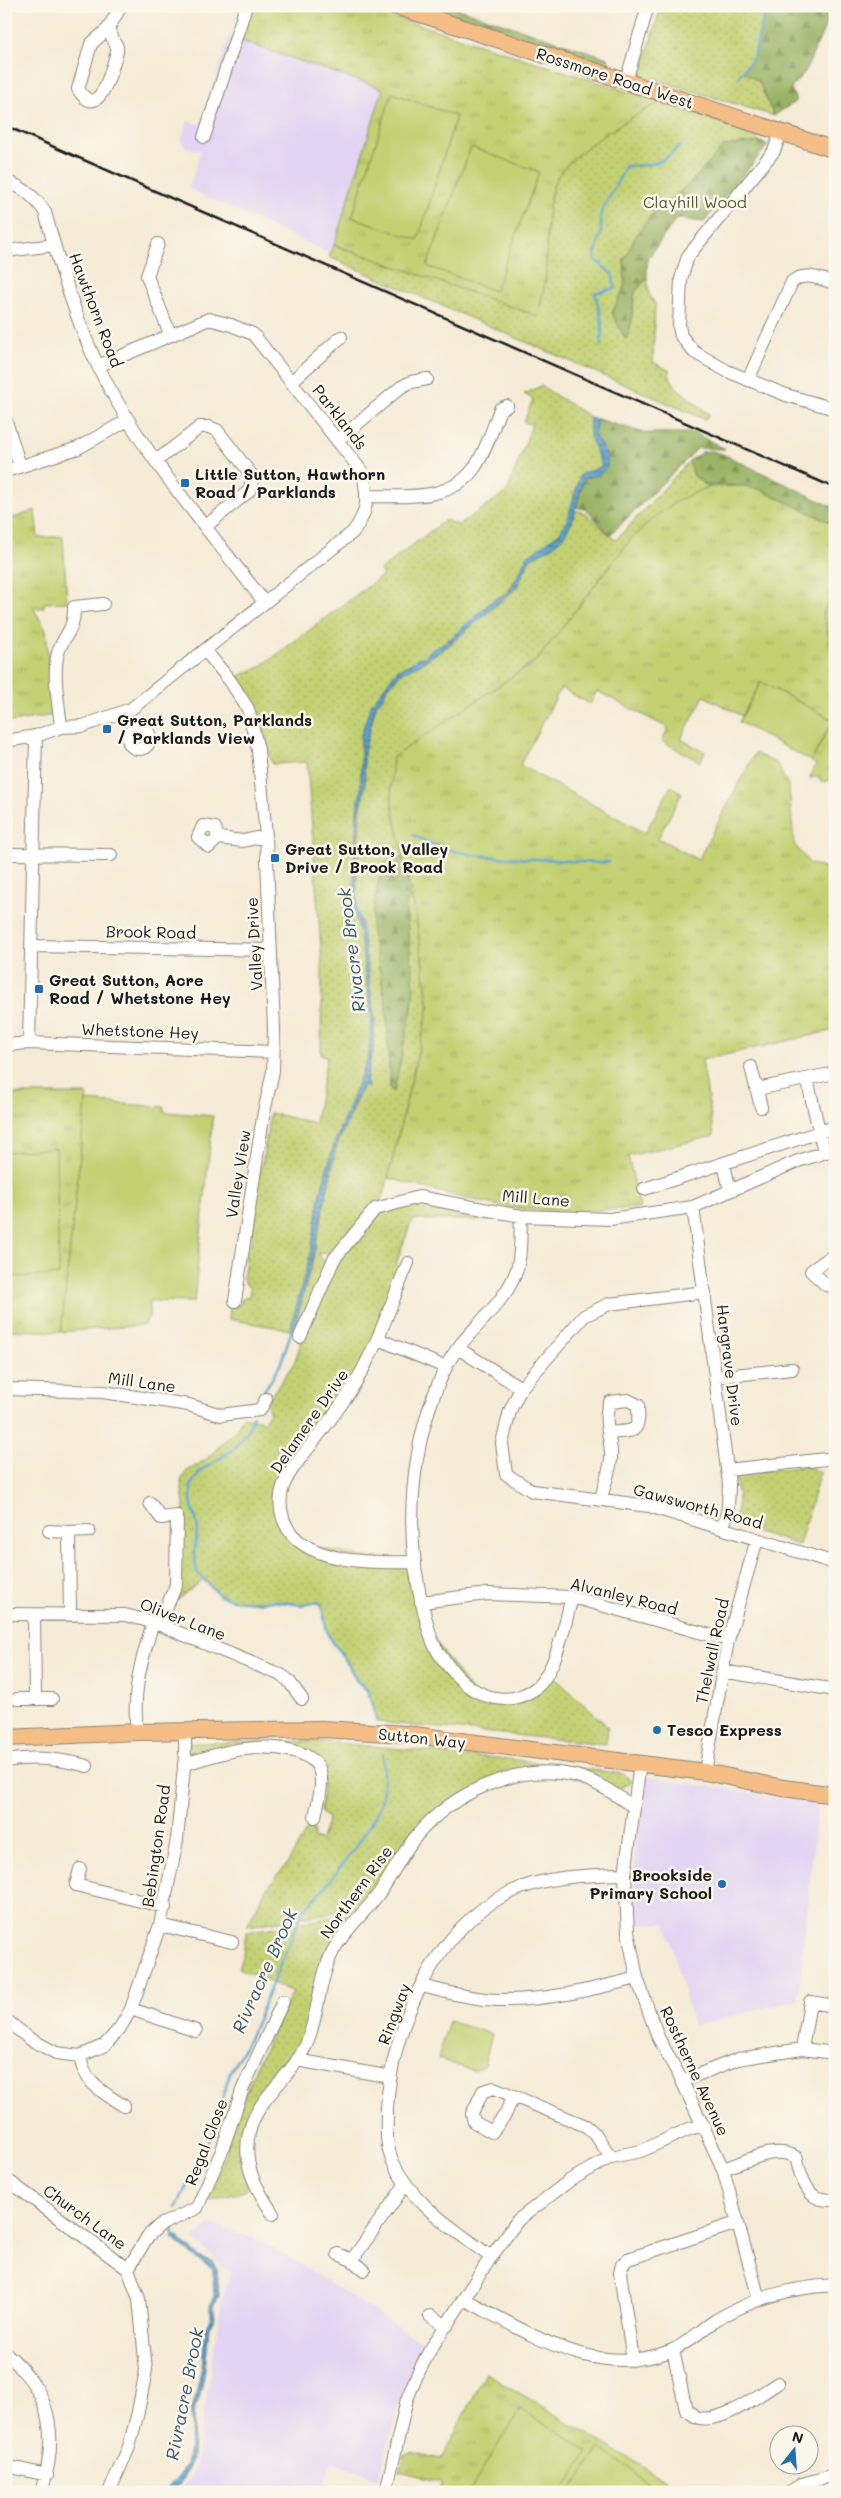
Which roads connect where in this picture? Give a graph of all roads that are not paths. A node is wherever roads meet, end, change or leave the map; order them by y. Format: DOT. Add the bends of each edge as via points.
graph roads {
  1 [pos="121,6"];
  2 [pos="246,6"];
  3 [pos="396,6"];
  4 [pos="648,6"];
  5 [pos="108,29"];
  6 [pos="626,81"];
  7 [pos="781,132"];
  8 [pos="204,137"];
  9 [pos="835,150"];
  10 [pos="6,181"];
  11 [pos="158,244"];
  12 [pos="54,245"];
  13 [pos="6,251"];
  14 [pos="835,283"];
  15 [pos="170,334"];
  16 [pos="341,337"];
  17 [pos="98,366"];
  18 [pos="427,379"];
  19 [pos="748,380"];
  20 [pos="291,382"];
  21 [pos="507,406"];
  22 [pos="835,409"];
  23 [pos="128,420"];
  24 [pos="6,421"];
  25 [pos="337,441"];
  26 [pos="156,461"];
  27 [pos="20,466"];
  28 [pos="6,471"];
  29 [pos="367,496"];
  30 [pos="206,526"];
  31 [pos="264,602"];
  32 [pos="103,604"];
  33 [pos="205,650"];
  34 [pos="131,709"];
  35 [pos="61,727"];
  36 [pos="138,727"];
  37 [pos="36,736"];
  38 [pos="6,741"];
  39 [pos="266,836"];
  40 [pos="218,838"];
  41 [pos="6,854"];
  42 [pos="33,855"];
  43 [pos="111,855"];
  44 [pos="31,946"];
  45 [pos="270,950"];
  46 [pos="29,1043"];
  47 [pos="6,1045"];
  48 [pos="273,1052"];
  49 [pos="751,1067"];
  50 [pos="835,1073"];
  51 [pos="807,1079"];
  52 [pos="757,1089"];
  53 [pos="761,1107"];
  54 [pos="835,1127"];
  55 [pos="820,1132"];
  56 [pos="830,1150"];
  57 [pos="724,1164"];
  58 [pos="644,1189"];
  59 [pos="730,1191"];
  60 [pos="693,1207"];
  61 [pos="522,1216"];
  62 [pos="835,1254"];
  63 [pos="408,1262"];
  64 [pos="835,1288"];
  65 [pos="705,1292"];
  66 [pos="235,1301"];
  67 [pos="300,1337"];
  68 [pos="378,1338"];
  69 [pos="459,1349"];
  70 [pos="445,1367"];
  71 [pos="792,1369"];
  72 [pos="715,1377"];
  73 [pos="521,1388"];
  74 [pos="6,1390"];
  75 [pos="266,1400"];
  76 [pos="609,1433"];
  77 [pos="835,1458"];
  78 [pos="727,1470"];
  79 [pos="601,1499"];
  80 [pos="150,1503"];
  81 [pos="723,1528"];
  82 [pos="89,1531"];
  83 [pos="49,1532"];
  84 [pos="68,1532"];
  85 [pos="757,1539"];
  86 [pos="415,1562"];
  87 [pos="835,1563"];
  88 [pos="572,1597"];
  89 [pos="421,1602"];
  90 [pos="6,1614"];
  91 [pos="70,1614"];
  92 [pos="34,1615"];
  93 [pos="156,1624"];
  94 [pos="728,1640"];
  95 [pos="722,1672"];
  96 [pos="835,1690"];
  97 [pos="52,1698"];
  98 [pos="17,1699"];
  99 [pos="35,1699"];
  100 [pos="302,1700"];
  101 [pos="185,1731"];
  102 [pos="137,1732"];
  103 [pos="6,1738"];
  104 [pos="6,1761"];
  105 [pos="640,1763"];
  106 [pos="184,1764"];
  107 [pos="87,1766"];
  108 [pos="705,1772"];
  109 [pos="835,1795"];
  110 [pos="632,1806"];
  111 [pos="315,1817"];
  112 [pos="80,1869"];
  113 [pos="625,1874"];
  114 [pos="164,1907"];
  115 [pos="160,1925"];
  116 [pos="232,1942"];
  117 [pos="637,1978"];
  118 [pos="422,1986"];
  119 [pos="283,2001"];
  120 [pos="835,2006"];
  121 [pos="131,2009"];
  122 [pos="6,2020"];
  123 [pos="196,2031"];
  124 [pos="802,2049"];
  125 [pos="835,2053"];
  126 [pos="80,2056"];
  127 [pos="297,2060"];
  128 [pos="390,2077"];
  129 [pos="682,2081"];
  130 [pos="514,2097"];
  131 [pos="124,2106"];
  132 [pos="704,2125"];
  133 [pos="611,2156"];
  134 [pos="723,2169"];
  135 [pos="6,2179"];
  136 [pos="405,2185"];
  137 [pos="835,2200"];
  138 [pos="273,2214"];
  139 [pos="737,2223"];
  140 [pos="338,2254"];
  141 [pos="491,2257"];
  142 [pos="352,2260"];
  143 [pos="128,2268"];
  144 [pos="364,2270"];
  145 [pos="835,2285"];
  146 [pos="759,2298"];
  147 [pos="464,2299"];
  148 [pos="430,2316"];
  149 [pos="447,2326"];
  150 [pos="673,2350"];
  151 [pos="6,2354"];
  152 [pos="633,2360"];
  153 [pos="770,2383"];
  154 [pos="6,2466"];
  155 [pos="831,2473"];
  156 [pos="47,2475"];
  157 [pos="41,2492"];
  158 [pos="109,2492"];
  159 [pos="386,2492"];
  160 [pos="790,2492"];
  1 -- 5 [label="street"];
  2 -- 8 [label="street"];
  3 -- 6 [label="main road, Rossmore Road West"];
  4 -- 6 [label="street"];
  5 -- 5 [label="street" via="91,44 80,77 78,89 87,98 103,94 117,52"];
  6 -- 7 [label="main road, Rossmore Road West"];
  7 -- 9 [label="main road, Rossmore Road West"];
  7 -- 19 [label="street" via="774,151 688,256 681,279 681,336 694,352"];
  10 -- 12 [label="street, Hawthorn Road" via="24,188 35,197 45,212"];
  11 -- 15 [label="street" via="147,276"];
  12 -- 13 [label="street"];
  12 -- 17 [label="street, Hawthorn Road"];
  14 -- 19 [label="street" via="807,276 800,276 792,282"];
  15 -- 17 [label="street, Parklands"];
  15 -- 20 [label="street, Parklands" via="208,319 231,324 254,334"];
  16 -- 20 [label="street"];
  17 -- 23 [label="street, Hawthorn Road"];
  18 -- 25 [label="street" via="401,387"];
  19 -- 22 [label="street"];
  20 -- 25 [label="street, Parklands"];
  21 -- 29 [label="street" via="500,410 475,466 460,483 424,496"];
  23 -- 26 [label="street, Hawthorn Road"];
  23 -- 27 [label="street" via="78,448"];
  24 -- 27 [label="street"];
  25 -- 29 [label="street, Parklands" via="364,473"];
  26 -- 30 [label="street, Hawthorn Road"];
  26 -- 30 [label="street" via="200,427 209,427 217,430 253,476 249,491"];
  27 -- 28 [label="street"];
  29 -- 31 [label="street, Parklands" via="364,518 354,532"];
  30 -- 31 [label="street, Hawthorn Road"];
  31 -- 33 [label="street, Parklands"];
  32 -- 35 [label="street" via="74,607 72,629 59,648 56,666"];
  33 -- 34 [label="street, Parklands"];
  33 -- 39 [label="street, Valley Drive" via="248,709 258,750"];
  34 -- 35 [label="street, Parklands" via="82,726"];
  34 -- 36 [label="street"];
  35 -- 37 [label="street, Parklands"];
  37 -- 38 [label="street, Parklands"];
  37 -- 42 [label="street"];
  39 -- 40 [label="street" via="243,841"];
  39 -- 45 [label="street, Valley Drive"];
  41 -- 42 [label="street"];
  42 -- 43 [label="street"];
  42 -- 44 [label="street"];
  44 -- 45 [label="street, Brook Road"];
  44 -- 46 [label="street"];
  45 -- 48 [label="street, Valley Drive"];
  46 -- 47 [label="street, Whetstone Hey"];
  46 -- 48 [label="street, Whetstone Hey"];
  48 -- 66 [label="street, Valley View" via="273,1071"];
  49 -- 52 [label="street"];
  50 -- 51 [label="street"];
  51 -- 52 [label="street"];
  51 -- 55 [label="street"];
  52 -- 53 [label="street"];
  54 -- 55 [label="street"];
  55 -- 56 [label="street"];
  55 -- 57 [label="street"];
  56 -- 59 [label="street, Mill Lane"];
  57 -- 58 [label="street"];
  57 -- 59 [label="street"];
  59 -- 60 [label="street, Mill Lane"];
  60 -- 61 [label="street, Mill Lane" via="610,1219"];
  60 -- 65 [label="street, Hargrave Drive"];
  61 -- 67 [label="street, Mill Lane" via="419,1196 375,1209 334,1258"];
  61 -- 69 [label="street" via="519,1258 511,1283"];
  62 -- 64 [label="street" via="811,1272"];
  63 -- 68 [label="street, Delamere Drive"];
  65 -- 72 [label="street, Hargrave Drive"];
  65 -- 73 [label="street, Gawsworth Road" via="617,1302 594,1310 573,1327"];
  68 -- 70 [label="street"];
  68 -- 86 [label="street, Delamere Drive" via="352,1388 294,1465 282,1488 281,1513 293,1535 321,1552 368,1563"];
  69 -- 70 [label="street"];
  69 -- 73 [label="street"];
  70 -- 86 [label="street" via="418,1449 412,1520"];
  71 -- 72 [label="street"];
  72 -- 78 [label="street, Hargrave Drive"];
  73 -- 79 [label="street, Gawsworth Road" via="510,1411 502,1443 506,1474 532,1491"];
  74 -- 75 [label="street, Mill Lane" via="103,1392 189,1405 221,1415 260,1410"];
  76 -- 79 [label="street" via="611,1460"];
  77 -- 78 [label="street"];
  78 -- 81 [label="street, Hargrave Drive" via="728,1508"];
  79 -- 81 [label="street, Gawsworth Road" via="649,1506"];
  80 -- 93 [label="street" via="160,1518 177,1516 176,1584"];
  81 -- 85 [label="street, Gawsworth Road"];
  82 -- 84 [label="street"];
  83 -- 84 [label="street"];
  84 -- 91 [label="street"];
  85 -- 87 [label="street, Gawsworth Road"];
  85 -- 94 [label="street, Thelwall Road"];
  86 -- 89 [label="street"];
  88 -- 89 [label="street, Alvanley Road" via="487,1594"];
  88 -- 89 [label="street" via="544,1680 516,1698 499,1700 481,1694 461,1679 436,1650"];
  88 -- 94 [label="street, Alvanley Road"];
  90 -- 92 [label="street, Oliver Lane"];
  91 -- 92 [label="street, Oliver Lane"];
  91 -- 93 [label="street, Oliver Lane" via="125,1615"];
  92 -- 99 [label="street"];
  93 -- 100 [label="street, Oliver Lane" via="281,1675"];
  93 -- 102 [label="street" via="137,1680 134,1707"];
  94 -- 95 [label="street, Thelwall Road"];
  95 -- 96 [label="street"];
  95 -- 108 [label="street, Thelwall Road"];
  97 -- 99 [label="street"];
  98 -- 99 [label="street"];
  101 -- 102 [label="main road, Sutton Way"];
  101 -- 105 [label="main road, Sutton Way" via="322,1729 406,1734"];
  101 -- 106 [label="street, Bebington Road"];
  102 -- 103 [label="main road, Sutton Way"];
  104 -- 107 [label="street" via="22,1758 69,1761"];
  105 -- 108 [label="main road, Sutton Way"];
  105 -- 110 [label="street, Rostherne Avenue"];
  106 -- 111 [label="street" via="244,1749 303,1753 312,1759 322,1778"];
  106 -- 114 [label="street, Bebington Road" via="176,1840"];
  108 -- 109 [label="main road, Sutton Way"];
  110 -- 113 [label="street, Rostherne Avenue"];
  110 -- 127 [label="street, Northern Rise" via="601,1785 572,1775 546,1773 495,1782 452,1804 417,1836 381,1891 333,1952 316,2018"];
  112 -- 114 [label="street" via="76,1885"];
  113 -- 117 [label="street, Rostherne Avenue" via="628,1932"];
  113 -- 118 [label="street, Ringway" via="579,1876 510,1892 489,1905 453,1936"];
  114 -- 115 [label="street, Bebington Road"];
  115 -- 116 [label="street"];
  115 -- 121 [label="street, Bebington Road"];
  117 -- 118 [label="street" via="584,1992 496,2000"];
  117 -- 129 [label="street, Rostherne Avenue" via="658,2037"];
  118 -- 128 [label="street, Ringway" via="400,2037"];
  119 -- 143 [label="street, Regal Close" via="243,2088 197,2208 160,2225 148,2236"];
  120 -- 124 [label="street" via="810,2002"];
  121 -- 123 [label="street"];
  121 -- 126 [label="street, Bebington Road" via="105,2045"];
  122 -- 126 [label="street" via="30,2039 56,2053"];
  124 -- 125 [label="street"];
  124 -- 129 [label="street" via="738,2059"];
  126 -- 131 [label="street" via="81,2066 90,2083"];
  127 -- 128 [label="street"];
  127 -- 138 [label="street, Northern Rise" via="259,2107 249,2134 247,2155 250,2174"];
  128 -- 136 [label="street, Ringway" via="387,2142"];
  129 -- 132 [label="street, Rostherne Avenue"];
  130 -- 133 [label="street" via="586,2126"];
  132 -- 133 [label="street" via="642,2151"];
  132 -- 134 [label="street, Rostherne Avenue"];
  133 -- 141 [label="street" via="518,2220"];
  134 -- 137 [label="street" via="776,2152 791,2154 797,2158 814,2196"];
  134 -- 139 [label="street, Rostherne Avenue"];
  135 -- 143 [label="street, Church Lane"];
  136 -- 141 [label="street, Ringway" via="433,2213"];
  136 -- 142 [label="street"];
  139 -- 146 [label="street, Rostherne Avenue"];
  139 -- 152 [label="street" via="628,2259 622,2265 620,2273"];
  140 -- 142 [label="street"];
  141 -- 147 [label="street"];
  142 -- 144 [label="street"];
  143 -- 158 [label="street, Church Lane" via="139,2299 146,2370 129,2447"];
  145 -- 146 [label="street" via="788,2290"];
  146 -- 150 [label="street" via="715,2321"];
  147 -- 149 [label="street"];
  147 -- 152 [label="street" via="565,2350 605,2360"];
  148 -- 149 [label="street"];
  149 -- 159 [label="street" via="430,2350 407,2399"];
  150 -- 152 [label="street"];
  150 -- 153 [label="street" via="686,2410 700,2418 732,2412"];
  151 -- 156 [label="street" via="31,2379 48,2414 52,2434"];
  154 -- 156 [label="street"];
  155 -- 160 [label="street"];
  156 -- 157 [label="street"];
}
